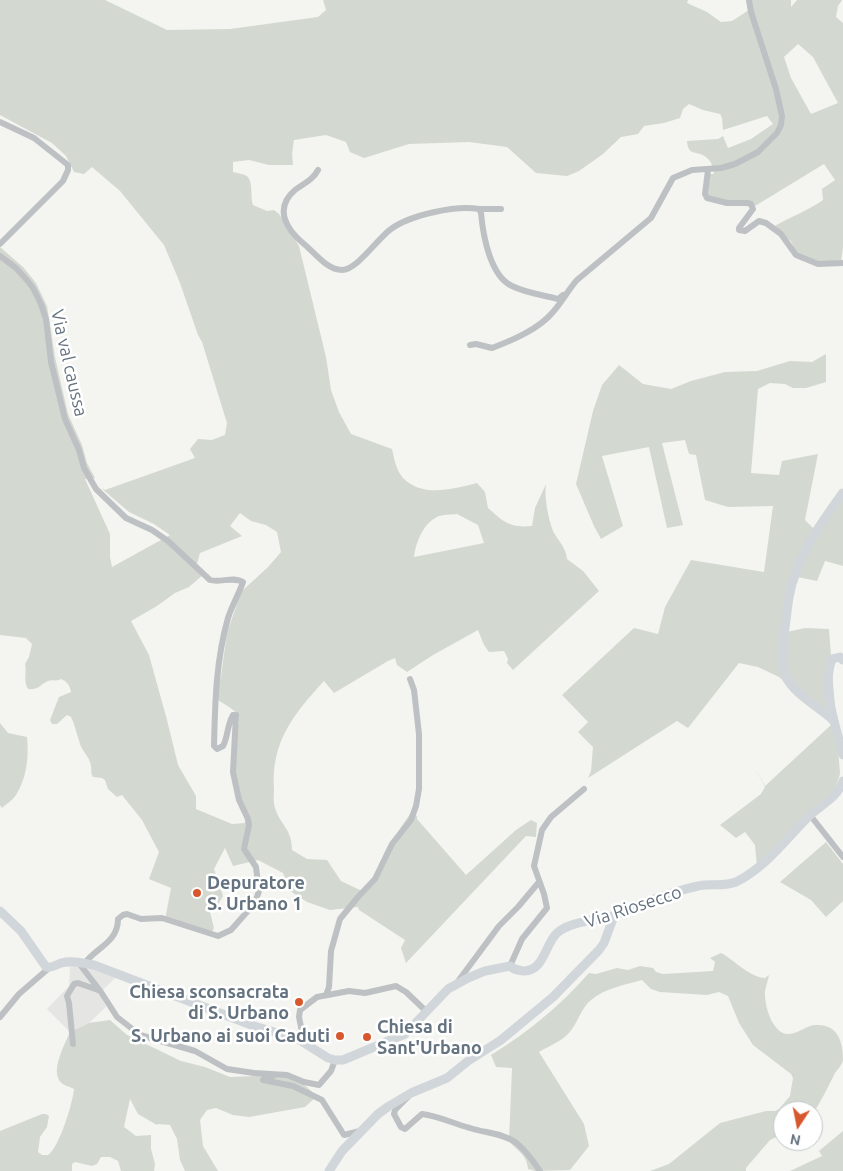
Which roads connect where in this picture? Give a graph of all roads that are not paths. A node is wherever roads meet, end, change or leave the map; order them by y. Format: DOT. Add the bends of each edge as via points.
graph roads {
  1 [pos="750,0"];
  2 [pos="0,122"];
  3 [pos="318,170"];
  4 [pos="708,170"];
  5 [pos="479,209"];
  6 [pos="501,209"];
  7 [pos="0,244"];
  8 [pos="0,256"];
  9 [pos="843,262"];
  10 [pos="564,294"];
  11 [pos="470,345"];
  12 [pos="843,493"];
  13 [pos="843,660"];
  14 [pos="410,679"];
  15 [pos="833,720"];
  16 [pos="843,755"];
  17 [pos="843,781"];
  18 [pos="584,789"];
  19 [pos="810,815"];
  20 [pos="843,857"];
  21 [pos="539,882"];
  22 [pos="0,911"];
  23 [pos="614,916"];
  24 [pos="82,963"];
  25 [pos="510,966"];
  26 [pos="48,968"];
  27 [pos="455,985"];
  28 [pos="101,992"];
  29 [pos="326,995"];
  30 [pos="428,1012"];
  31 [pos="0,1017"];
  32 [pos="304,1042"];
  33 [pos="73,1044"];
  34 [pos="335,1060"];
  35 [pos="284,1074"];
  36 [pos="411,1093"];
  37 [pos="361,1131"];
  38 [pos="329,1171"];
  39 [pos="540,1171"];
  1 -- 4 [label="street" via="751,12 773,75 781,125 772,139 754,155 729,166"];
  2 -- 7 [label="street" via="34,138 68,165 63,181"];
  3 -- 5 [label="street" via="310,181 291,195 284,214 293,235 338,270 352,266 385,233 399,224 439,210"];
  4 -- 9 [label="street" via="707,198 751,204 753,209 739,230 745,231 759,221 766,223 781,234 796,255 818,264"];
  4 -- 10 [label="street" via="692,170 673,178 651,218"];
  5 -- 6 [label="street"];
  5 -- 10 [label="street" via="485,240 501,279 513,287 558,299"];
  8 -- 24 [label="street, Via val caussa" via="26,279 41,304 65,419 84,468 99,493 126,518 168,540 210,580 241,580 243,583 229,616 221,648 214,746 218,749 223,745 231,718 236,715 233,772 239,800 249,822 244,849 256,867 257,897 231,930 218,936 162,918 141,919 123,915 118,919 118,927 109,941"];
  10 -- 11 [label="street" via="554,312 537,326 492,348"];
  12 -- 15 [label="street" via="805,551 792,584 784,640 786,677 797,691"];
  13 -- 15 [label="street" via="834,658 831,664 829,687"];
  14 -- 29 [label="street" via="420,734 416,806 411,820 392,844 376,880 340,919 330,951"];
  15 -- 16 [label="street"];
  17 -- 19 [label="street, Via Riosecco" via="834,795"];
  18 -- 21 [label="street" via="551,817 544,828 534,864"];
  19 -- 20 [label="street"];
  19 -- 23 [label="street, Via Riosecco" via="758,869 735,882 691,888"];
  21 -- 25 [label="street" via="546,900 546,911 525,935"];
  21 -- 27 [label="street" via="499,926"];
  22 -- 26 [label="street" via="21,931"];
  23 -- 25 [label="street, Via Riosecco" via="569,926 557,933 542,959 530,970 514,970"];
  23 -- 36 [label="street" via="599,950 548,1002 447,1078"];
  24 -- 26 [label="street" via="62,963"];
  24 -- 28 [label="street"];
  24 -- 32 [label="street"];
  25 -- 27 [label="street, Via Riosecco" via="485,971"];
  26 -- 31 [label="street"];
  27 -- 30 [label="street, Via Riosecco"];
  28 -- 33 [label="street" via="78,982 68,994"];
  28 -- 35 [label="street" via="117,1017 140,1035 195,1051 227,1069"];
  29 -- 30 [label="street" via="349,991 365,994 396,986"];
  29 -- 32 [label="street" via="317,997 300,1010"];
  30 -- 34 [label="street, Via Riosecco" via="399,1037 343,1060"];
  32 -- 34 [label="street"];
  34 -- 35 [label="street" via="331,1071 319,1085"];
  35 -- 37 [label="street" via="266,1076 264,1080 293,1086 322,1100 344,1134"];
  36 -- 37 [label="street" via="389,1106"];
  36 -- 39 [label="street" via="395,1110 402,1128 408,1127 422,1114 500,1135 514,1141"];
  37 -- 38 [label="street"];
}
